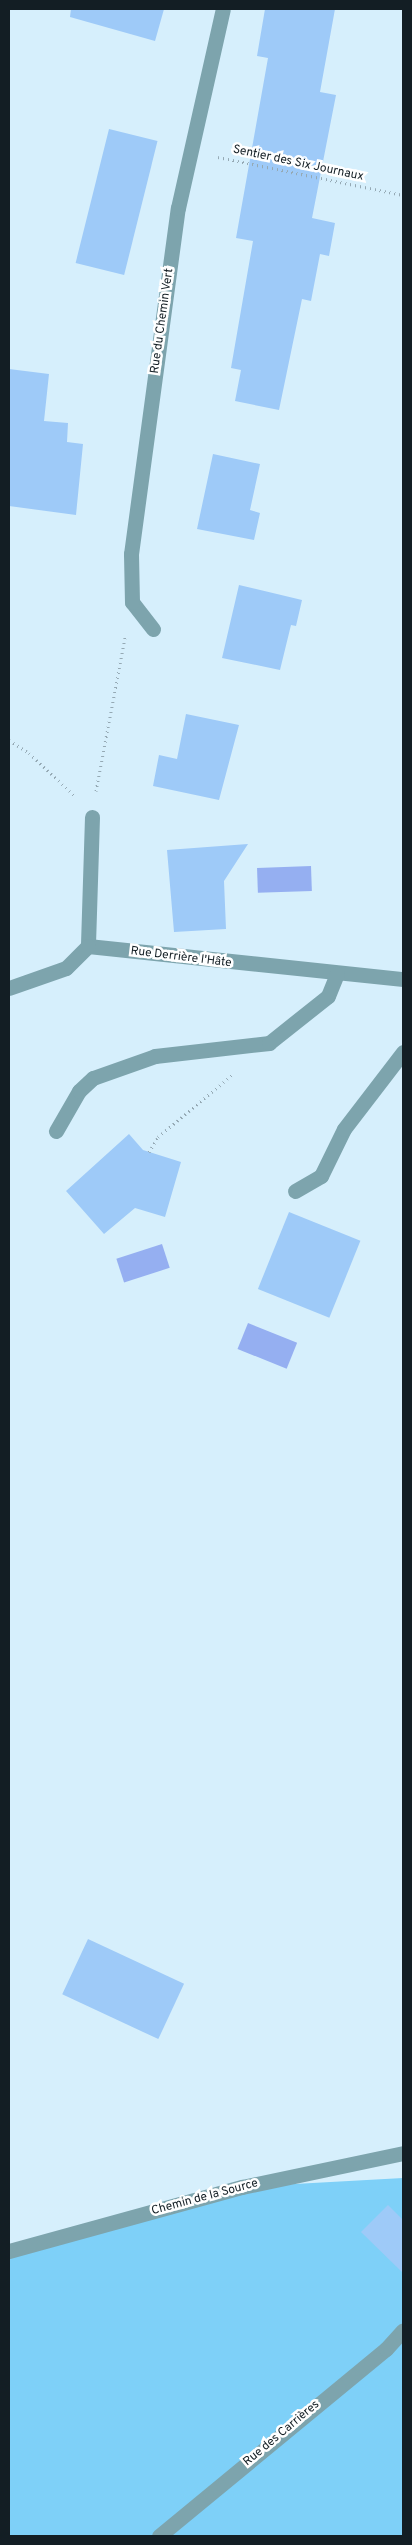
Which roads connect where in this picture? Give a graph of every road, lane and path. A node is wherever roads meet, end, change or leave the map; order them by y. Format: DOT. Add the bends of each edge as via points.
graph roads {
  1 [pos="223,9"];
  2 [pos="188,151"];
  3 [pos="403,195"];
  4 [pos="132,602"];
  5 [pos="153,630"];
  6 [pos="9,740"];
  7 [pos="92,817"];
  8 [pos="88,946"];
  9 [pos="337,974"];
  10 [pos="403,979"];
  11 [pos="9,988"];
  12 [pos="269,1043"];
  13 [pos="403,1052"];
  14 [pos="56,1131"];
  15 [pos="149,1152"];
  16 [pos="295,1192"];
  17 [pos="403,2153"];
  18 [pos="9,2251"];
  19 [pos="403,2330"];
  20 [pos="159,2536"];
  1 -- 2 [label="street, Rue du Chemin Vert"];
  2 -- 3 [label="path, Sentier des Six Journaux"];
  2 -- 4 [label="street, Rue du Chemin Vert" via="131,554"];
  4 -- 5 [label="street"];
  4 -- 7 [label="path"];
  6 -- 7 [label="path" via="29,753 68,788"];
  7 -- 8 [label="street"];
  8 -- 9 [label="street, Rue Derrière l'Hâte"];
  8 -- 11 [label="street" via="66,968"];
  9 -- 10 [label="street, Rue Derrière l'Hâte"];
  9 -- 12 [label="street" via="328,996"];
  12 -- 14 [label="street" via="155,1056 93,1078 78,1091"];
  12 -- 15 [label="path" via="158,1137"];
  13 -- 16 [label="street" via="344,1129 321,1176"];
  17 -- 18 [label="street, Chemin de la Source" via="242,2187"];
  19 -- 20 [label="street, Rue des Carrières" via="386,2349"];
}
